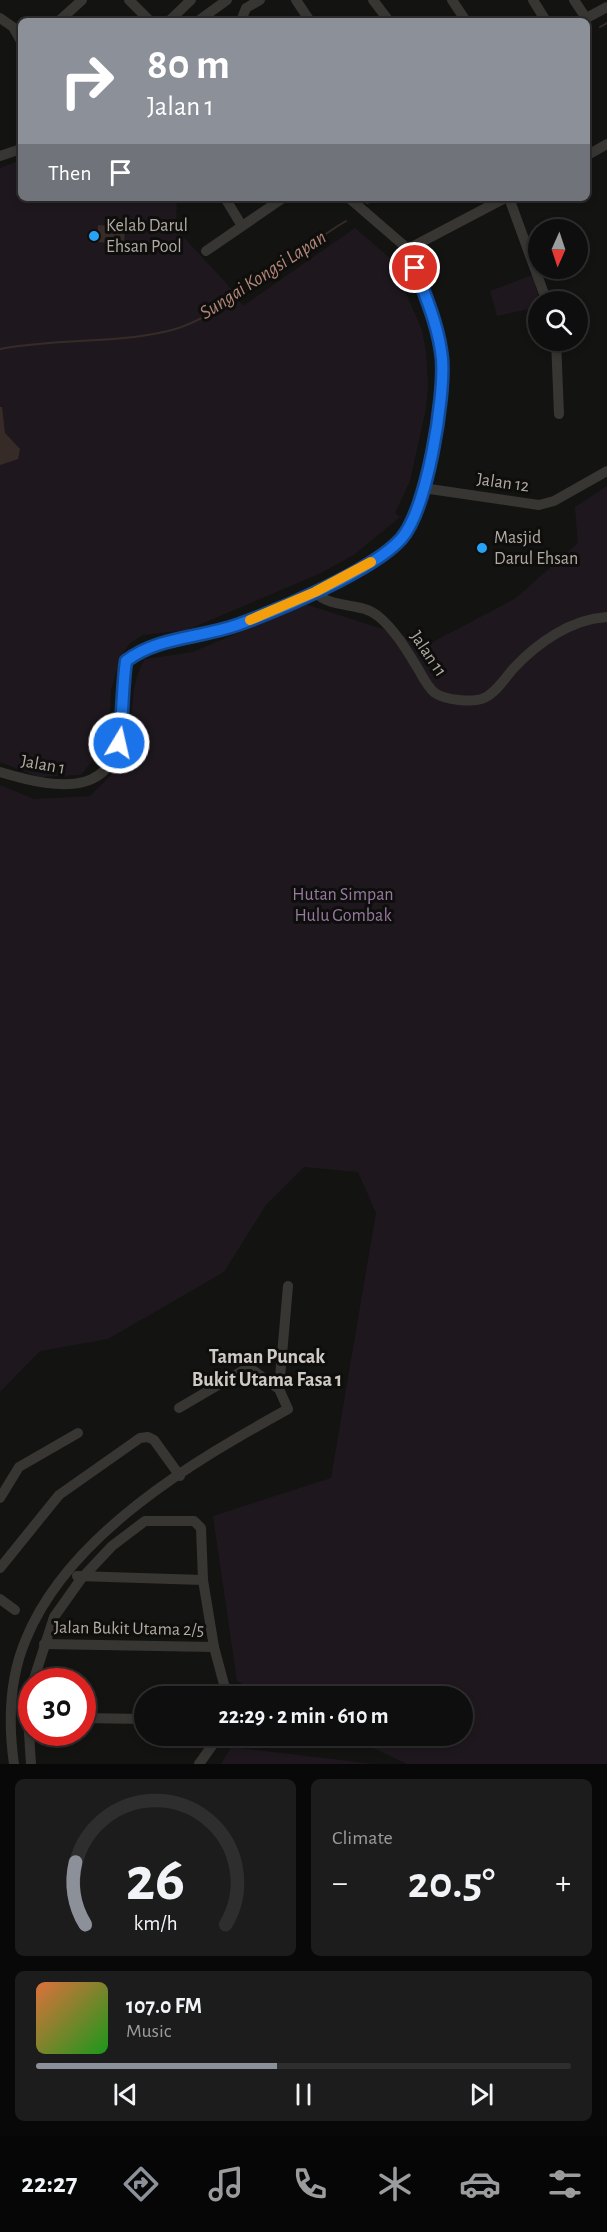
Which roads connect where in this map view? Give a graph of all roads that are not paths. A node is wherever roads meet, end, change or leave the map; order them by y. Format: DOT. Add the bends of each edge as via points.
graph roads {
  1 [pos="82,0"];
  2 [pos="129,0"];
  3 [pos="191,0"];
  4 [pos="227,0"];
  5 [pos="260,0"];
  6 [pos="296,0"];
  7 [pos="373,0"];
  8 [pos="452,0"];
  9 [pos="533,0"];
  10 [pos="573,0"];
  11 [pos="607,7"];
  12 [pos="210,17"];
  13 [pos="0,18"];
  14 [pos="62,18"];
  15 [pos="147,18"];
  16 [pos="172,18"];
  17 [pos="242,18"];
  18 [pos="308,18"];
  19 [pos="387,18"];
  20 [pos="464,18"];
  21 [pos="544,18"];
  22 [pos="582,18"];
  23 [pos="587,18"];
  24 [pos="18,36"];
  25 [pos="606,147"];
  26 [pos="18,150"];
  27 [pos="590,154"];
  28 [pos="0,156"];
  29 [pos="227,201"];
  30 [pos="279,201"];
  31 [pos="352,201"];
  32 [pos="501,201"];
  33 [pos="508,201"];
  34 [pos="242,226"];
  35 [pos="408,249"];
  36 [pos="206,251"];
  37 [pos="543,291"];
  38 [pos="556,351"];
  39 [pos="559,414"];
  40 [pos="607,471"];
  41 [pos="423,488"];
  42 [pos="315,592"];
  43 [pos="607,617"];
  44 [pos="0,772"];
  45 [pos="288,1286"];
  46 [pos="279,1389"];
  47 [pos="179,1408"];
  48 [pos="78,1433"];
  49 [pos="180,1476"];
  50 [pos="0,1498"];
  51 [pos="0,1568"];
  52 [pos="69,1572"];
  53 [pos="81,1579"];
  54 [pos="203,1581"];
  55 [pos="0,1599"];
  56 [pos="15,1610"];
  57 [pos="44,1644"];
  58 [pos="214,1647"];
  59 [pos="37,1668"];
  60 [pos="224,1686"];
  61 [pos="96,1718"];
  62 [pos="134,1719"];
  63 [pos="31,1746"];
  64 [pos="212,1746"];
  65 [pos="14,1764"];
  66 [pos="31,1764"];
  67 [pos="199,1764"];
  1 -- 14 [label="street"];
  2 -- 15 [label="street"];
  3 -- 16 [label="street"];
  4 -- 12 [label="street"];
  5 -- 17 [label="street" via="246,8"];
  6 -- 18 [label="street"];
  7 -- 19 [label="street"];
  8 -- 20 [label="street"];
  9 -- 21 [label="street"];
  10 -- 22 [label="street"];
  11 -- 23 [label="street"];
  13 -- 24 [label="street"];
  25 -- 27 [label="street"];
  26 -- 28 [label="street"];
  29 -- 34 [label="street"];
  30 -- 34 [label="street"];
  31 -- 35 [label="street, Jalan 1"];
  32 -- 35 [label="street"];
  33 -- 37 [label="street"];
  34 -- 36 [label="street"];
  35 -- 41 [label="street, Jalan 1" via="435,323 442,360 440,404"];
  38 -- 39 [label="street"];
  40 -- 41 [label="street, Jalan 12" via="554,501 539,505"];
  41 -- 42 [label="street, Jalan 1" via="418,513 402,538 378,558"];
  42 -- 43 [label="street, Jalan 11" via="323,600 378,616 404,645 433,691 446,697 483,699 525,655 565,628 582,620"];
  42 -- 44 [label="street, Jalan 1" via="204,636 142,649 126,661 119,743 113,759 89,781 51,786"];
  45 -- 46 [label="street"];
  46 -- 47 [label="street" via="254,1371 242,1371"];
  46 -- 49 [label="street" via="288,1409"];
  48 -- 50 [label="street" via="19,1467"];
  49 -- 51 [label="street" via="154,1440 140,1438 59,1495"];
  49 -- 52 [label="street" via="97,1539"];
  52 -- 53 [label="street"];
  52 -- 65 [label="street" via="34,1621 19,1657 9,1717"];
  53 -- 54 [label="street"];
  53 -- 54 [label="street" via="112,1546 150,1519 199,1523"];
  53 -- 57 [label="street" via="54,1617"];
  54 -- 58 [label="street"];
  55 -- 56 [label="street"];
  57 -- 58 [label="street, Jalan Bukit Utama 2/5"];
  57 -- 59 [label="street"];
  58 -- 60 [label="street"];
  61 -- 62 [label="street"];
  63 -- 66 [label="street"];
  64 -- 67 [label="street"];
}
